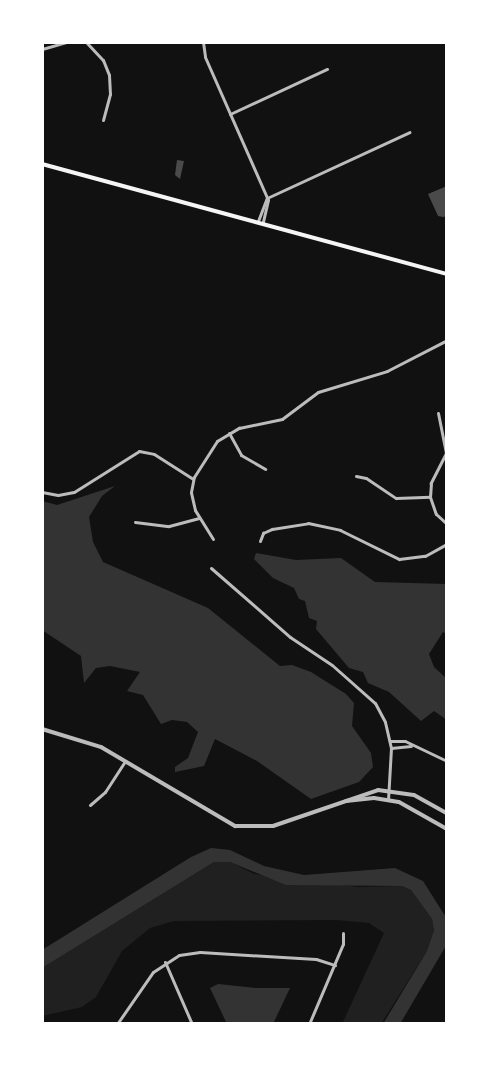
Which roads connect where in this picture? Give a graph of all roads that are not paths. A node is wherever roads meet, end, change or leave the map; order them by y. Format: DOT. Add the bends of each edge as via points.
graph roads {
  1 [pos="67,42"];
  2 [pos="86,42"];
  3 [pos="203,42"];
  4 [pos="42,49"];
  5 [pos="327,69"];
  6 [pos="230,114"];
  7 [pos="103,120"];
  8 [pos="411,132"];
  9 [pos="42,164"];
  10 [pos="267,198"];
  11 [pos="261,221"];
  12 [pos="447,274"];
  13 [pos="447,340"];
  14 [pos="438,412"];
  15 [pos="229,433"];
  16 [pos="265,470"];
  17 [pos="357,476"];
  18 [pos="193,479"];
  19 [pos="42,492"];
  20 [pos="430,497"];
  21 [pos="199,518"];
  22 [pos="135,522"];
  23 [pos="447,524"];
  24 [pos="213,539"];
  25 [pos="260,541"];
  26 [pos="447,544"];
  27 [pos="211,568"];
  28 [pos="42,729"];
  29 [pos="390,741"];
  30 [pos="412,746"];
  31 [pos="391,748"];
  32 [pos="125,761"];
  33 [pos="447,761"];
  34 [pos="388,791"];
  35 [pos="388,800"];
  36 [pos="342,801"];
  37 [pos="90,805"];
  38 [pos="447,813"];
  39 [pos="447,829"];
  40 [pos="343,933"];
  41 [pos="165,962"];
  42 [pos="335,965"];
  43 [pos="117,1024"];
  44 [pos="192,1024"];
  45 [pos="309,1024"];
  1 -- 4 [label="street"];
  2 -- 7 [label="street" via="109,75 110,94"];
  3 -- 6 [label="street" via="205,57"];
  5 -- 6 [label="street"];
  6 -- 10 [label="street"];
  8 -- 10 [label="street"];
  9 -- 11 [label="main road"];
  10 -- 11 [label="street"];
  11 -- 12 [label="main road"];
  13 -- 15 [label="street" via="387,371 318,392 282,419"];
  14 -- 20 [label="street" via="446,453 431,483"];
  15 -- 16 [label="street" via="241,454"];
  15 -- 18 [label="street" via="217,441"];
  17 -- 20 [label="street" via="396,498"];
  18 -- 19 [label="street" via="154,454 139,451 74,492"];
  18 -- 21 [label="street" via="191,498"];
  20 -- 23 [label="street" via="436,514"];
  21 -- 22 [label="street" via="170,526"];
  21 -- 24 [label="street"];
  25 -- 26 [label="street" via="263,533 272,529 308,523 340,530 399,559 424,556"];
  27 -- 29 [label="street" via="290,637 333,665 371,697 383,716"];
  28 -- 32 [label="street" via="87,740"];
  29 -- 30 [label="street"];
  29 -- 31 [label="street"];
  30 -- 31 [label="street"];
  30 -- 33 [label="street"];
  31 -- 34 [label="street"];
  32 -- 36 [label="street" via="236,826 273,826"];
  32 -- 37 [label="street" via="105,792"];
  34 -- 35 [label="street"];
  34 -- 36 [label="street" via="369,791"];
  34 -- 38 [label="street" via="419,796"];
  35 -- 36 [label="street"];
  35 -- 39 [label="street" via="408,806"];
  40 -- 42 [label="street"];
  41 -- 42 [label="street" via="200,952 316,959"];
  41 -- 43 [label="street" via="149,976"];
  41 -- 44 [label="street"];
  42 -- 45 [label="street"];
}
